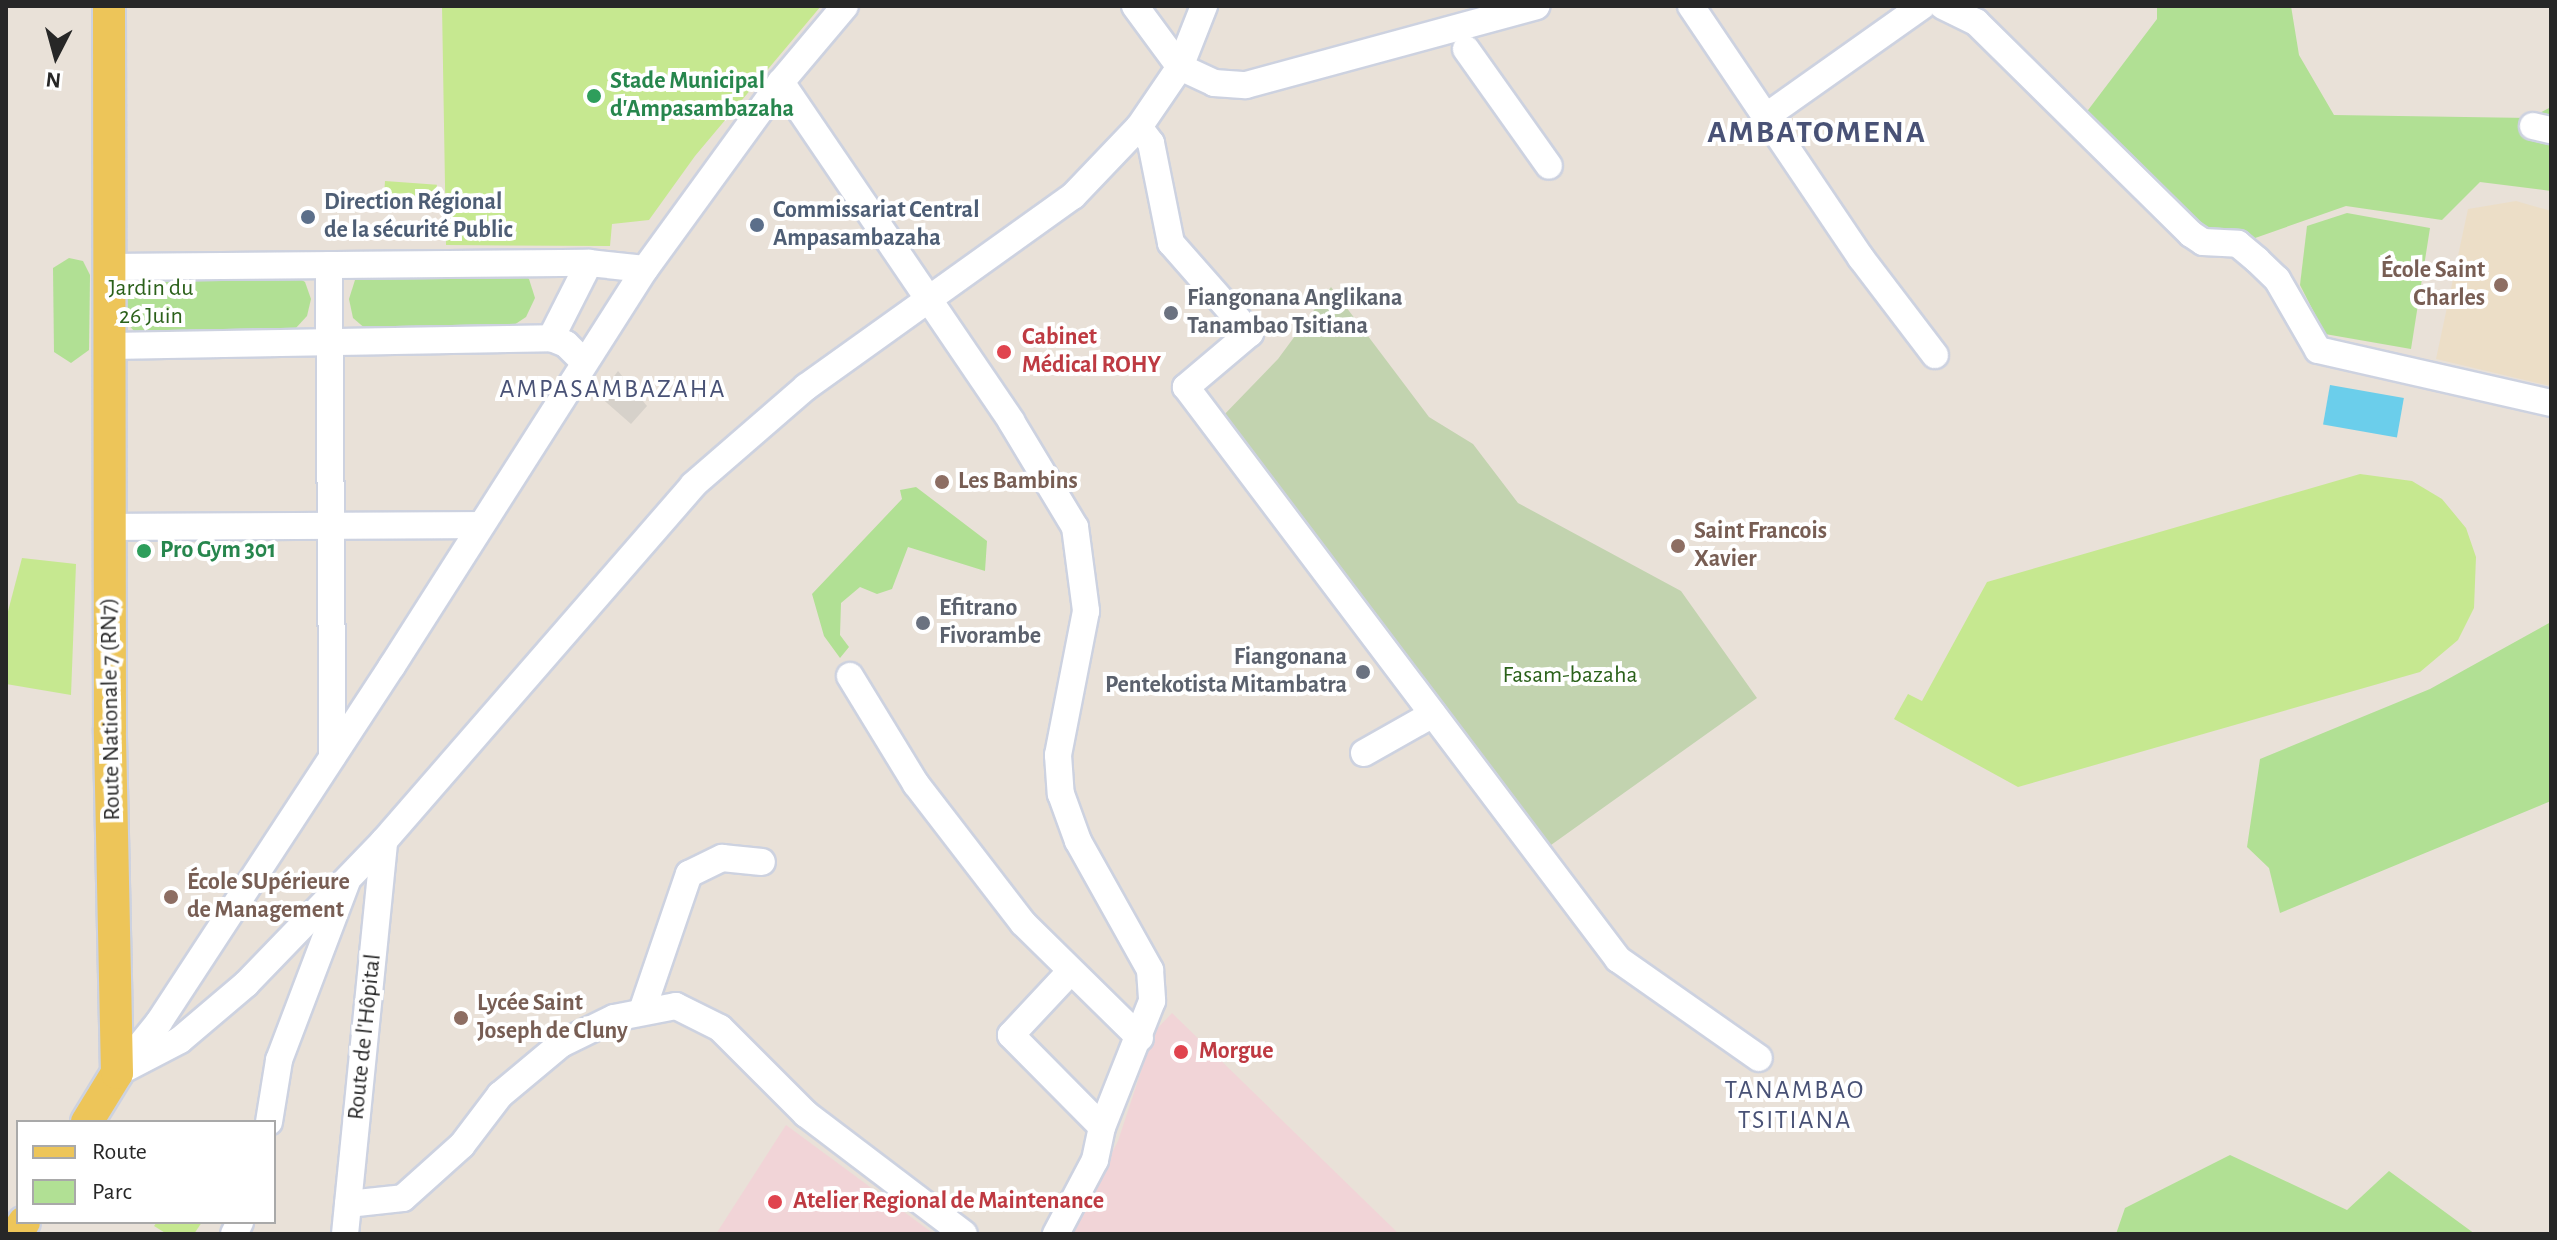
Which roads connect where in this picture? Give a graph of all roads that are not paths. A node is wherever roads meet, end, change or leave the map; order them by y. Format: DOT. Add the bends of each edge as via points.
graph roads {
  1 [pos="109,6"];
  2 [pos="845,6"];
  3 [pos="1135,6"];
  4 [pos="1204,6"];
  5 [pos="1536,6"];
  6 [pos="1691,6"];
  7 [pos="1922,6"];
  8 [pos="1943,6"];
  9 [pos="1466,49"];
  10 [pos="1180,67"];
  11 [pos="781,82"];
  12 [pos="1768,115"];
  13 [pos="1139,127"];
  14 [pos="1549,166"];
  15 [pos="589,263"];
  16 [pos="329,265"];
  17 [pos="110,267"];
  18 [pos="645,269"];
  19 [pos="926,301"];
  20 [pos="551,338"];
  21 [pos="330,342"];
  22 [pos="110,346"];
  23 [pos="1935,355"];
  24 [pos="584,362"];
  25 [pos="2551,403"];
  26 [pos="331,524"];
  27 [pos="480,525"];
  28 [pos="110,527"];
  29 [pos="850,676"];
  30 [pos="1433,714"];
  31 [pos="1364,753"];
  32 [pos="332,756"];
  33 [pos="384,841"];
  34 [pos="762,862"];
  35 [pos="349,874"];
  36 [pos="1069,973"];
  37 [pos="642,1011"];
  38 [pos="1140,1038"];
  39 [pos="1759,1058"];
  40 [pos="117,1073"];
  41 [pos="88,1120"];
  42 [pos="269,1120"];
  43 [pos="1102,1127"];
  44 [pos="348,1204"];
  45 [pos="345,1234"];
  46 [pos="964,1234"];
  47 [pos="1056,1234"];
  1 -- 17 [label="main road, Route Nationale 7 (RN7)"];
  2 -- 11 [label="street"];
  3 -- 10 [label="street"];
  4 -- 10 [label="street"];
  5 -- 10 [label="street" via="1246,85 1214,83"];
  6 -- 12 [label="street"];
  7 -- 12 [label="street"];
  8 -- 25 [label="street" via="1976,22 2191,234 2203,242 2238,244 2257,260 2277,279 2318,350"];
  9 -- 14 [label="street"];
  10 -- 13 [label="street"];
  11 -- 18 [label="street"];
  11 -- 19 [label="street"];
  12 -- 23 [label="street" via="1861,258"];
  13 -- 19 [label="street" via="1073,196"];
  13 -- 30 [label="street" via="1151,143 1171,243 1250,333 1186,387"];
  15 -- 16 [label="street"];
  15 -- 18 [label="street"];
  15 -- 20 [label="street"];
  16 -- 17 [label="street"];
  16 -- 21 [label="street"];
  17 -- 22 [label="main road, Route Nationale 7 (RN7)"];
  18 -- 24 [label="street"];
  19 -- 33 [label="street" via="806,387 693,485"];
  19 -- 38 [label="street" via="1011,421 1075,527 1086,611 1058,755 1061,794 1078,841 1150,970 1152,1001"];
  20 -- 21 [label="street"];
  20 -- 24 [label="street" via="581,354"];
  21 -- 22 [label="street"];
  21 -- 26 [label="street"];
  22 -- 28 [label="main road, Route Nationale 7 (RN7)"];
  24 -- 27 [label="street"];
  26 -- 27 [label="street"];
  26 -- 28 [label="street"];
  26 -- 32 [label="street"];
  27 -- 32 [label="street"];
  28 -- 40 [label="main road, Route Nationale 7 (RN7)"];
  29 -- 36 [label="street" via="916,784"];
  30 -- 31 [label="street"];
  30 -- 39 [label="street" via="1618,959"];
  32 -- 40 [label="street" via="159,1022"];
  33 -- 35 [label="street"];
  33 -- 44 [label="street, Route de l'Hôpital"];
  34 -- 37 [label="street" via="722,858 689,874"];
  35 -- 40 [label="street" via="246,984 180,1040"];
  35 -- 42 [label="street" via="279,1060"];
  36 -- 38 [label="street"];
  36 -- 43 [label="street" via="1011,1035"];
  37 -- 44 [label="street" via="561,1044 500,1095 462,1145 403,1198"];
  37 -- 46 [label="street" via="676,1006 720,1028 806,1114"];
  38 -- 43 [label="street"];
  40 -- 41 [label="main road"];
  43 -- 47 [label="street" via="1095,1160"];
  44 -- 45 [label="street, Route de l'Hôpital"];
}
